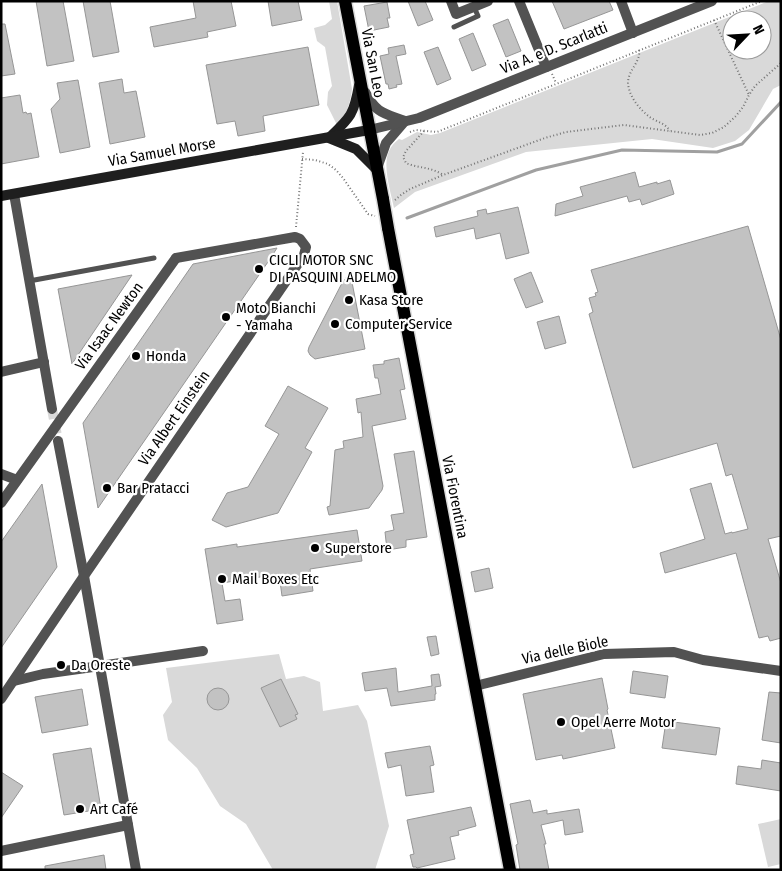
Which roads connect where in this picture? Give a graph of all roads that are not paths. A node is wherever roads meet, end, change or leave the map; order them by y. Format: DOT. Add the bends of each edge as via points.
graph roads {
  1 [pos="345,1"];
  2 [pos="451,1"];
  3 [pos="488,1"];
  4 [pos="518,1"];
  5 [pos="621,1"];
  6 [pos="707,2"];
  7 [pos="474,7"];
  8 [pos="454,28"];
  9 [pos="633,33"];
  10 [pos="546,67"];
  11 [pos="360,82"];
  12 [pos="405,121"];
  13 [pos="369,130"];
  14 [pos="328,138"];
  15 [pos="376,169"];
  16 [pos="14,194"];
  17 [pos="1,196"];
  18 [pos="291,237"];
  19 [pos="154,258"];
  20 [pos="29,281"];
  21 [pos="44,362"];
  22 [pos="1,372"];
  23 [pos="52,409"];
  24 [pos="58,441"];
  25 [pos="1,474"];
  26 [pos="17,480"];
  27 [pos="1,502"];
  28 [pos="84,576"];
  29 [pos="203,651"];
  30 [pos="100,666"];
  31 [pos="781,671"];
  32 [pos="14,681"];
  33 [pos="475,686"];
  34 [pos="1,699"];
  35 [pos="128,824"];
  36 [pos="1,851"];
  37 [pos="136,870"];
  38 [pos="510,870"];
  1 -- 11 [label="main road, Via San Leo"];
  2 -- 7 [label="street" via="456,14"];
  3 -- 7 [label="street"];
  4 -- 10 [label="street"];
  5 -- 9 [label="street"];
  6 -- 9 [label="street, Via A. e D. Scarlatti"];
  7 -- 8 [label="lane" via="478,16"];
  9 -- 10 [label="street, Via A. e D. Scarlatti"];
  10 -- 12 [label="street, Via A. e D. Scarlatti"];
  11 -- 12 [label="street" via="371,103 381,112"];
  11 -- 13 [label="main road, Via San Leo"];
  11 -- 14 [label="street" via="356,105 349,119"];
  12 -- 13 [label="street, Via A. e D. Scarlatti"];
  12 -- 15 [label="street" via="386,143"];
  13 -- 14 [label="street, Via Samuel Morse"];
  13 -- 15 [label="main road, Via Fiorentina"];
  14 -- 15 [label="street" via="356,149"];
  14 -- 16 [label="street, Via Samuel Morse"];
  15 -- 33 [label="main road, Via Fiorentina, bridge" via="388,201 388,228"];
  16 -- 17 [label="street, Via Samuel Morse"];
  16 -- 20 [label="street"];
  18 -- 26 [label="street, Via Isaac Newton, bridge" via="176,258"];
  18 -- 28 [label="street, Via Albert Einstein" via="300,239 306,247 304,256"];
  19 -- 20 [label="lane, Via Isaac Newton"];
  20 -- 21 [label="street"];
  21 -- 22 [label="street"];
  21 -- 23 [label="street"];
  24 -- 28 [label="street"];
  25 -- 26 [label="street"];
  26 -- 27 [label="street, Via Isaac Newton, bridge"];
  28 -- 30 [label="street"];
  28 -- 32 [label="street, Via Albert Einstein"];
  29 -- 30 [label="street"];
  30 -- 32 [label="street"];
  30 -- 35 [label="street"];
  31 -- 33 [label="street, Via delle Biole" via="704,660 674,652 604,654"];
  32 -- 34 [label="street, Via Albert Einstein"];
  33 -- 38 [label="main road, Via Fiorentina"];
  35 -- 36 [label="street"];
  35 -- 37 [label="street"];
}
